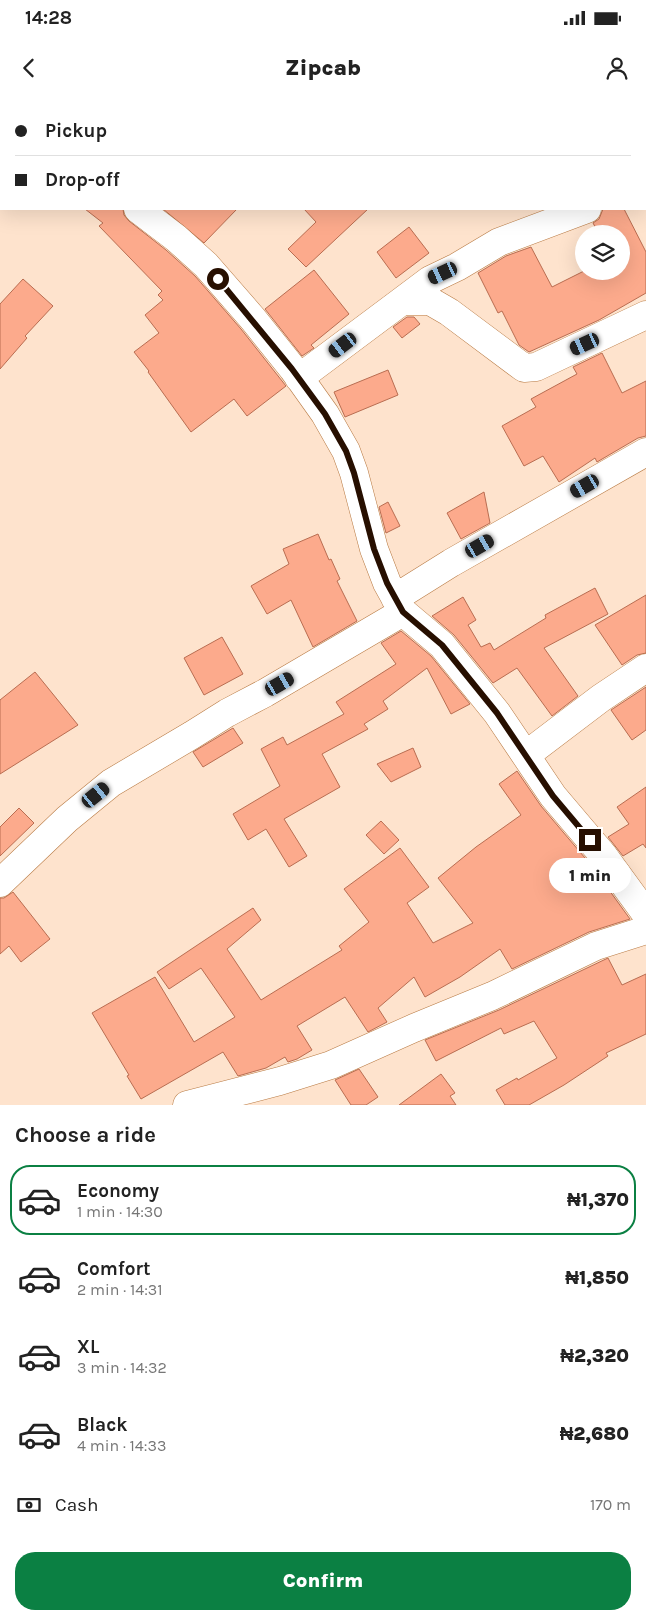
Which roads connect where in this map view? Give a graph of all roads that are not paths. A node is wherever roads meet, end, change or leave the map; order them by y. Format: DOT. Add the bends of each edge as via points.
graph roads {
  1 [pos="139,210"];
  2 [pos="584,210"];
  3 [pos="402,301"];
  4 [pos="646,315"];
  5 [pos="299,378"];
  6 [pos="646,452"];
  7 [pos="399,605"];
  8 [pos="646,668"];
  9 [pos="526,756"];
  10 [pos="0,882"];
  11 [pos="646,914"];
  12 [pos="646,930"];
  13 [pos="187,1105"];
  1 -- 5 [label="street" via="206,265"];
  2 -- 3 [label="street" via="499,242 430,280"];
  3 -- 4 [label="street" via="430,301 524,368 536,367"];
  3 -- 5 [label="street"];
  5 -- 7 [label="street" via="346,451 374,549"];
  6 -- 7 [label="street" via="451,563"];
  7 -- 9 [label="street" via="442,645 497,713"];
  7 -- 10 [label="street" via="265,693 111,783"];
  8 -- 9 [label="street"];
  9 -- 11 [label="street" via="553,796 603,855"];
  12 -- 13 [label="street" via="596,946 492,996 331,1064 280,1082"];
}
